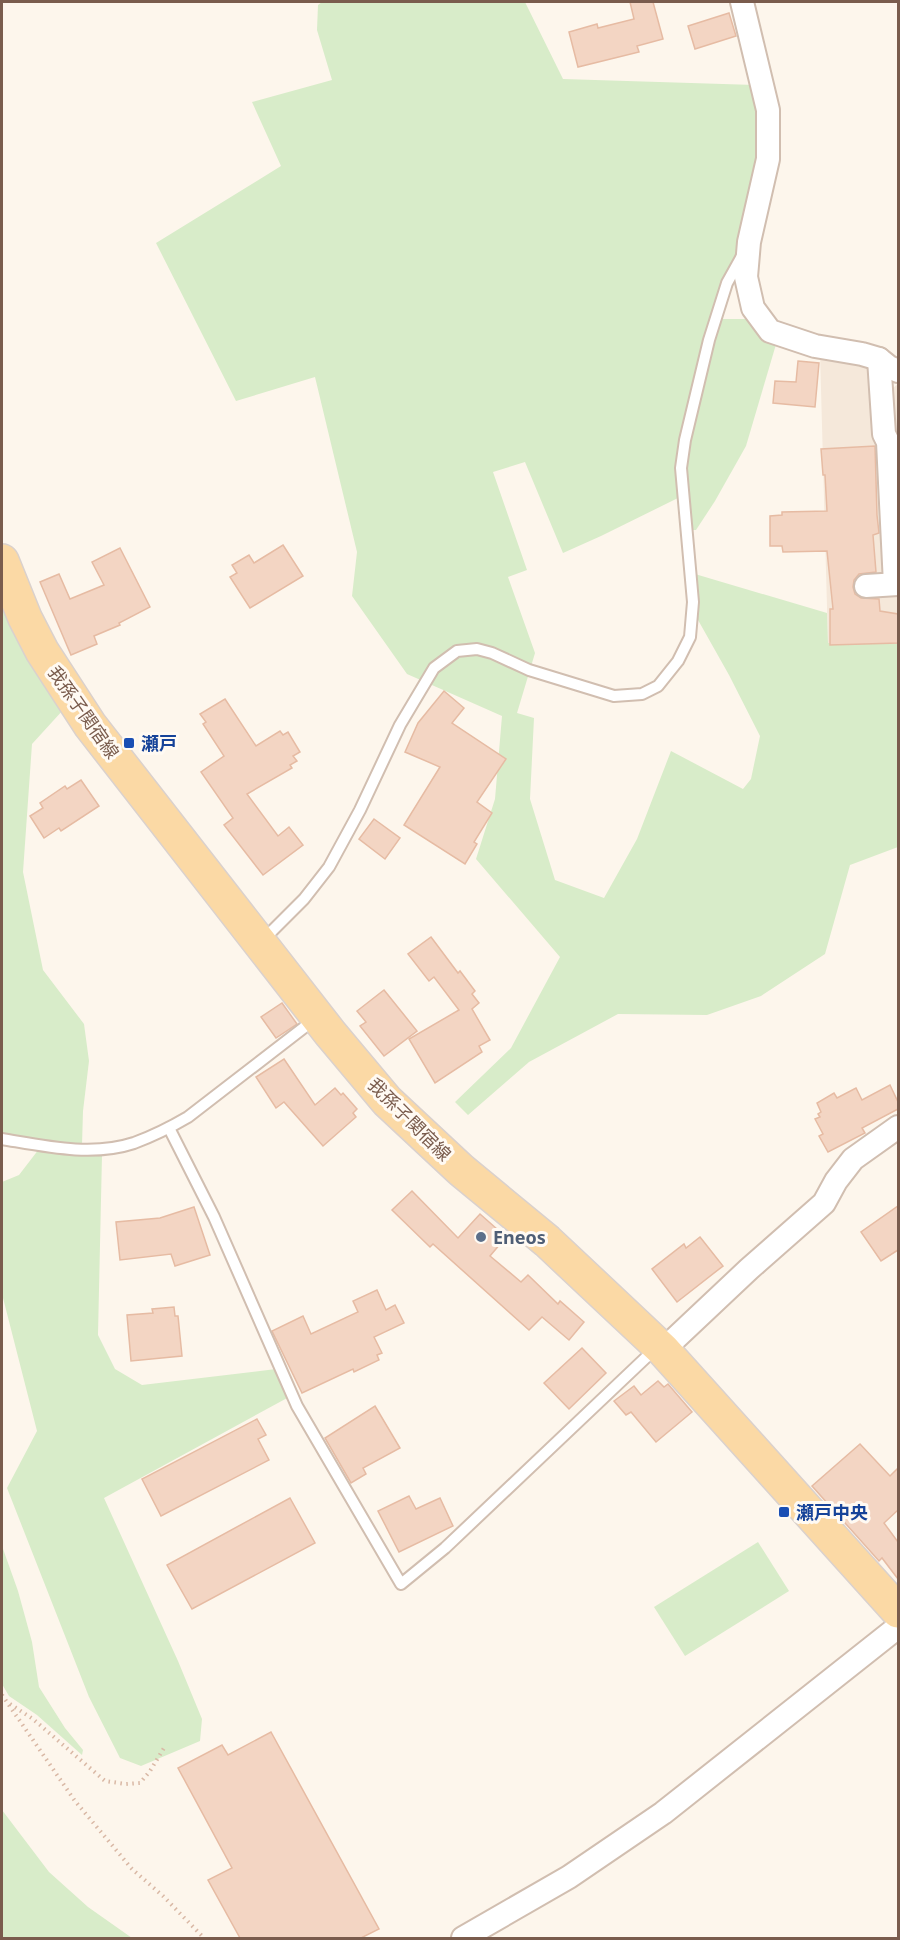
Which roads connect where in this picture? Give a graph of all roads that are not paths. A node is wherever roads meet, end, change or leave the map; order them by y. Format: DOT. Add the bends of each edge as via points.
graph roads {
  1 [pos="742,2"];
  2 [pos="749,242"];
  3 [pos="879,359"];
  4 [pos="898,371"];
  5 [pos="2,561"];
  6 [pos="897,584"];
  7 [pos="866,586"];
  8 [pos="261,942"];
  9 [pos="318,1017"];
  10 [pos="898,1127"];
  11 [pos="169,1128"];
  12 [pos="2,1138"];
  13 [pos="661,1348"];
  14 [pos="898,1611"];
  15 [pos="898,1627"];
  16 [pos="463,1938"];
  1 -- 2 [label="street" via="768,110 768,159"];
  2 -- 3 [label="street" via="746,277 753,308 770,331 815,346"];
  2 -- 8 [label="lane" via="727,283 685,440 681,468 693,602 690,637 678,661 658,686 642,694 614,696 530,670 492,653 477,649 457,651 434,668 400,725 328,867 304,899"];
  3 -- 4 [label="street"];
  3 -- 6 [label="street"];
  5 -- 8 [label="main road, 我孫子関宿線" via="42,651 90,725"];
  6 -- 7 [label="street"];
  8 -- 9 [label="main road, 我孫子関宿線"];
  9 -- 11 [label="lane" via="189,1117"];
  9 -- 13 [label="main road, 我孫子関宿線" via="387,1101 461,1170 547,1240"];
  10 -- 13 [label="street" via="853,1159 824,1203"];
  11 -- 12 [label="lane" via="133,1143 96,1150"];
  11 -- 13 [label="lane" via="214,1217 297,1406 401,1584"];
  13 -- 14 [label="main road, 我孫子関宿線"];
  15 -- 16 [label="street" via="663,1813 569,1877"];
}
